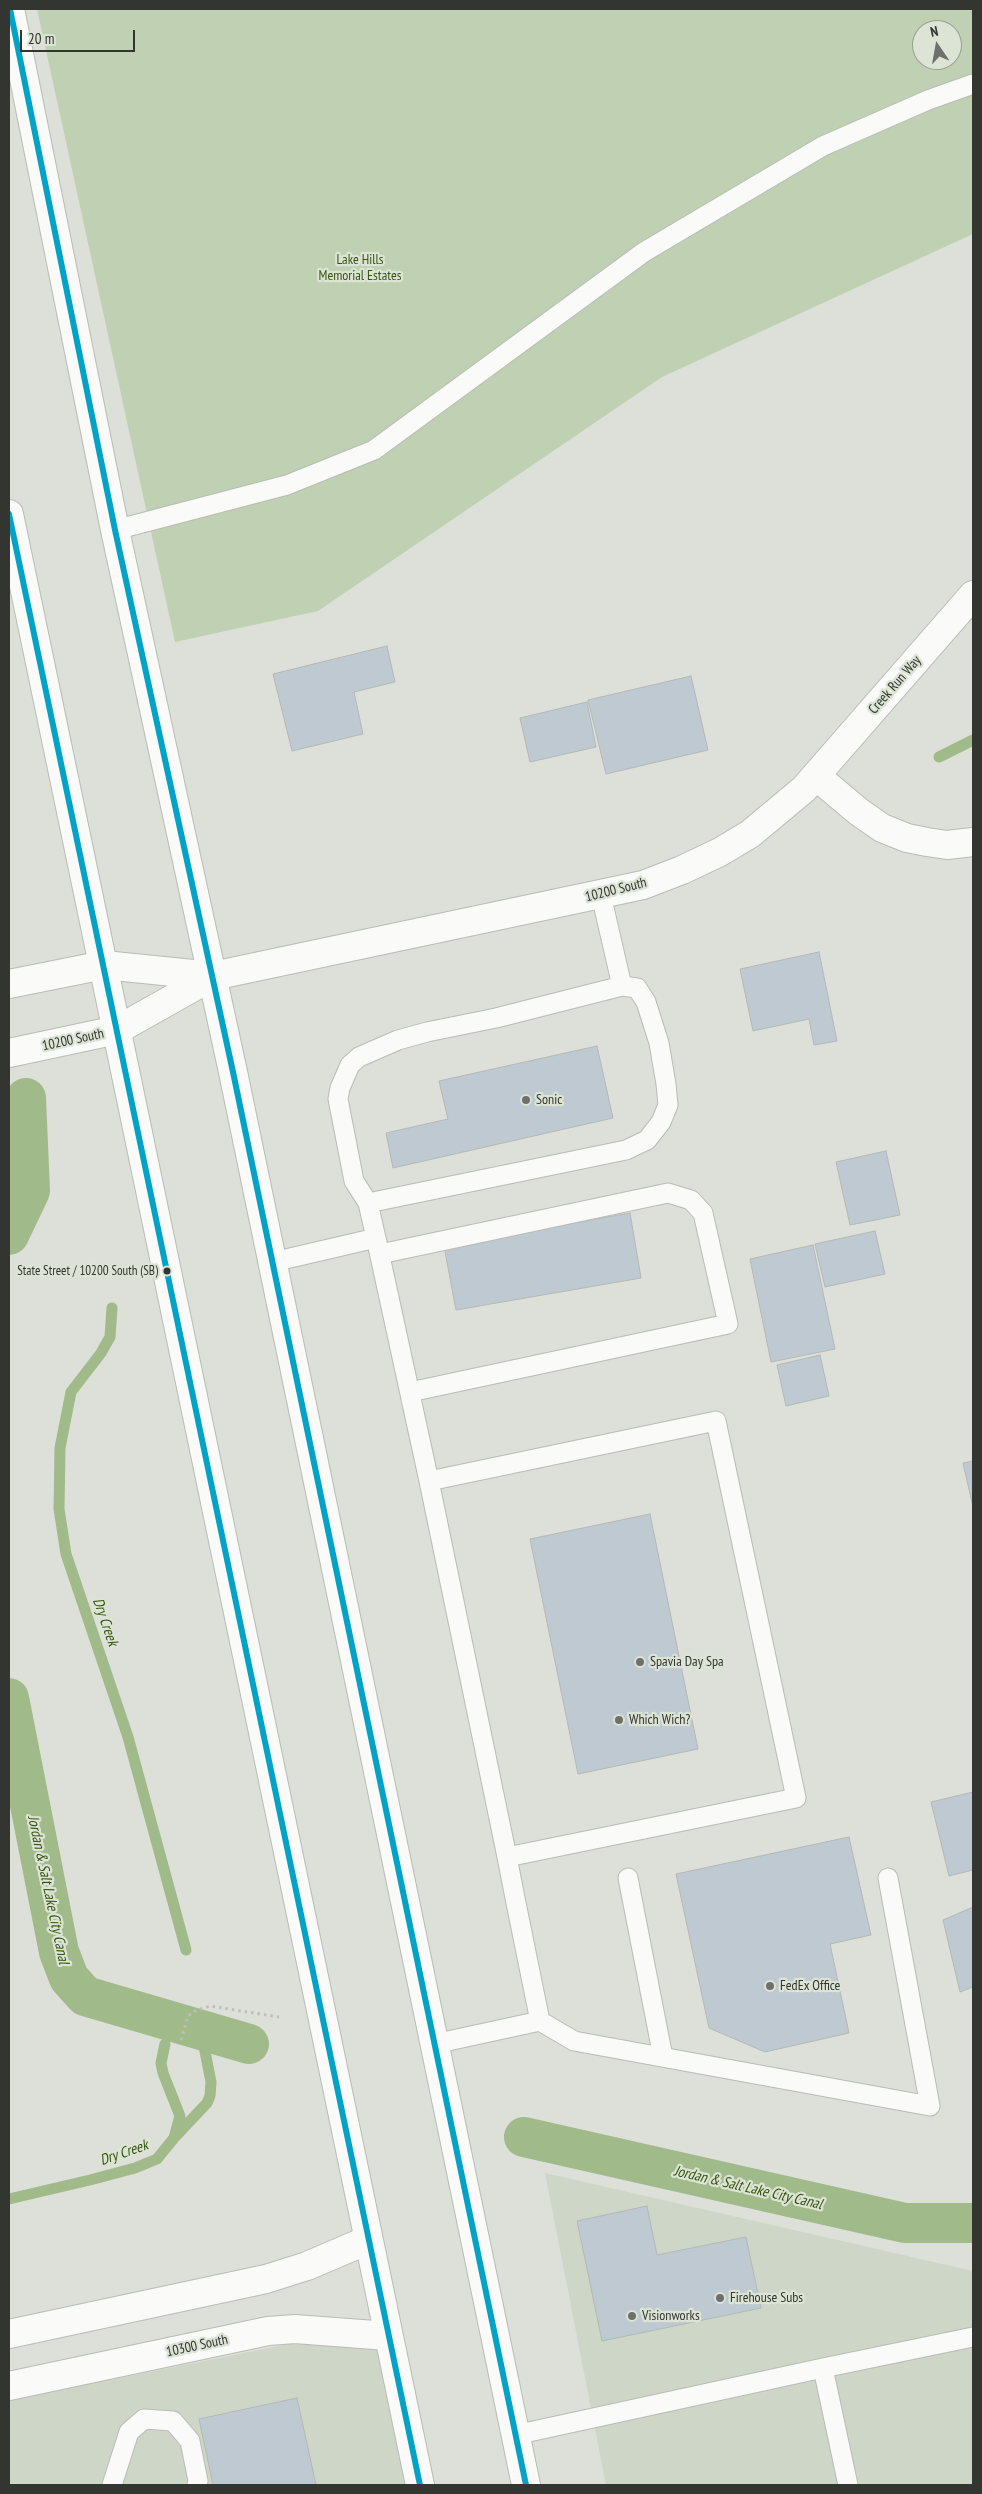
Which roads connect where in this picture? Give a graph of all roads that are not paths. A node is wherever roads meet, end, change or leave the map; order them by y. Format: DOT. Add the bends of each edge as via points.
graph roads {
  1 [pos="10,9"];
  2 [pos="973,84"];
  3 [pos="9,514"];
  4 [pos="115,530"];
  5 [pos="973,595"];
  6 [pos="816,776"];
  7 [pos="973,842"];
  8 [pos="602,895"];
  9 [pos="104,965"];
  10 [pos="212,976"];
  11 [pos="9,984"];
  12 [pos="622,986"];
  13 [pos="117,1030"];
  14 [pos="9,1053"];
  15 [pos="368,1203"];
  16 [pos="378,1246"];
  17 [pos="273,1262"];
  18 [pos="410,1392"];
  19 [pos="429,1482"];
  20 [pos="506,1857"];
  21 [pos="628,1878"];
  22 [pos="888,1878"];
  23 [pos="540,2021"];
  24 [pos="434,2044"];
  25 [pos="663,2057"];
  26 [pos="368,2240"];
  27 [pos="9,2334"];
  28 [pos="388,2336"];
  29 [pos="973,2337"];
  30 [pos="822,2368"];
  31 [pos="9,2386"];
  32 [pos="515,2435"];
  33 [pos="112,2485"];
  34 [pos="197,2485"];
  35 [pos="420,2485"];
  36 [pos="526,2485"];
  37 [pos="848,2485"];
  1 -- 4 [label="main road"];
  2 -- 4 [label="lane" via="823,146 644,252 374,450 287,485"];
  3 -- 9 [label="main road"];
  4 -- 10 [label="main road"];
  5 -- 6 [label="main road, Creek Run Way"];
  6 -- 7 [label="main road" via="882,828 927,842 947,845"];
  6 -- 8 [label="main road, 10200 South" via="778,813 720,852 682,870"];
  8 -- 10 [label="main road, 10200 South"];
  8 -- 12 [label="lane"];
  9 -- 10 [label="main road, 10200 South"];
  9 -- 11 [label="main road, 10200 South"];
  9 -- 13 [label="main road"];
  10 -- 13 [label="main road, 10200 South"];
  10 -- 17 [label="main road"];
  12 -- 15 [label="lane" via="398,1040 359,1057 350,1065 338,1100 354,1181"];
  12 -- 15 [label="lane" via="637,988 646,1002 659,1042 666,1084 668,1105 661,1122 647,1140 626,1150"];
  13 -- 14 [label="main road, 10200 South"];
  13 -- 26 [label="main road"];
  15 -- 16 [label="lane"];
  16 -- 17 [label="lane"];
  16 -- 18 [label="lane"];
  16 -- 18 [label="lane" via="668,1193 691,1200 704,1213 728,1324"];
  17 -- 24 [label="main road"];
  18 -- 19 [label="lane"];
  19 -- 20 [label="lane"];
  19 -- 20 [label="lane" via="716,1421 796,1798"];
  20 -- 23 [label="lane"];
  21 -- 25 [label="lane"];
  22 -- 25 [label="lane" via="930,2106"];
  23 -- 24 [label="lane"];
  23 -- 25 [label="lane" via="574,2042"];
  24 -- 32 [label="main road"];
  26 -- 27 [label="main road" via="266,2279"];
  26 -- 28 [label="main road"];
  28 -- 31 [label="main road, 10300 South" via="326,2330 268,2331"];
  28 -- 35 [label="main road"];
  29 -- 30 [label="lane"];
  30 -- 32 [label="lane"];
  30 -- 37 [label="lane"];
  32 -- 36 [label="main road"];
  33 -- 34 [label="lane" via="129,2432 144,2419 173,2421 190,2442"];
}
